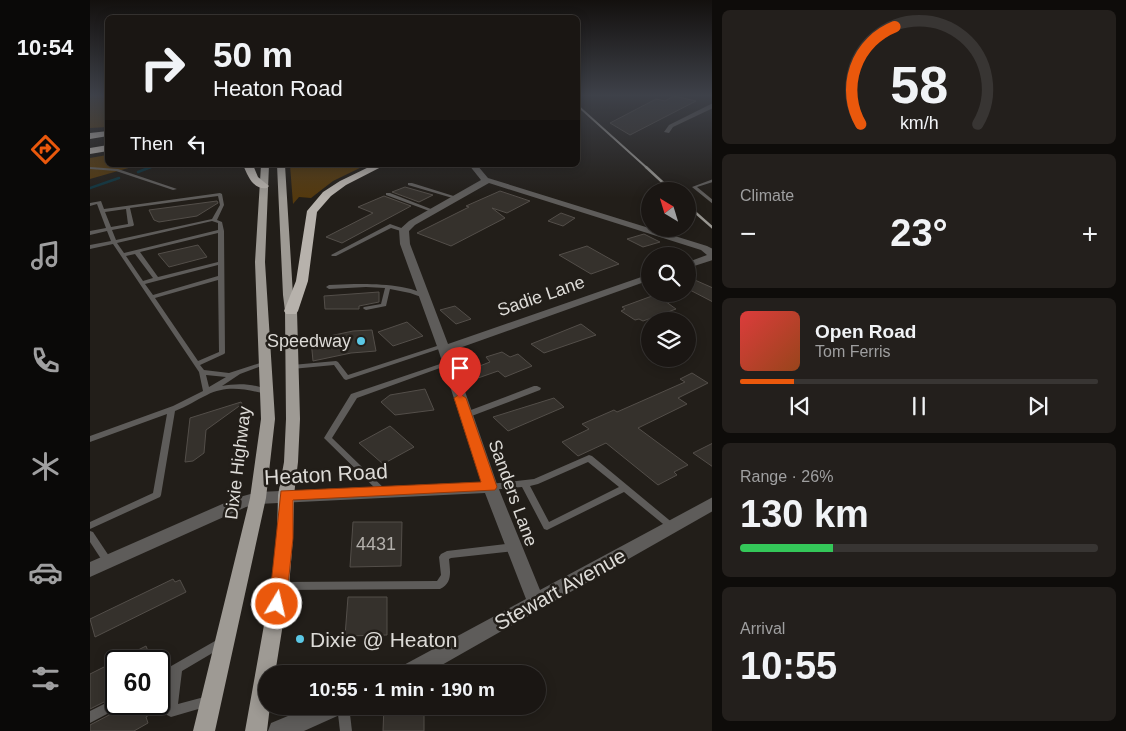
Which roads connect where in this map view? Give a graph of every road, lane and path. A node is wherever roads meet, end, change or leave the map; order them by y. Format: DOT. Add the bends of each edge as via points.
graph roads {
  1 [pos="105,134"];
  2 [pos="90,136"];
  3 [pos="105,148"];
  4 [pos="90,151"];
  5 [pos="249,167"];
  6 [pos="265,167"];
  7 [pos="281,167"];
  8 [pos="376,167"];
  9 [pos="475,167"];
  10 [pos="90,168"];
  11 [pos="712,180"];
  12 [pos="486,181"];
  13 [pos="410,184"];
  14 [pos="264,186"];
  15 [pos="175,189"];
  16 [pos="388,194"];
  17 [pos="458,198"];
  18 [pos="712,204"];
  19 [pos="90,205"];
  20 [pos="128,208"];
  21 [pos="434,210"];
  22 [pos="102,212"];
  23 [pos="214,220"];
  24 [pos="110,229"];
  25 [pos="221,230"];
  26 [pos="404,230"];
  27 [pos="90,233"];
  28 [pos="114,242"];
  29 [pos="90,248"];
  30 [pos="136,252"];
  31 [pos="123,255"];
  32 [pos="334,255"];
  33 [pos="712,255"];
  34 [pos="696,261"];
  35 [pos="221,263"];
  36 [pos="221,277"];
  37 [pos="156,279"];
  38 [pos="641,280"];
  39 [pos="141,283"];
  40 [pos="329,286"];
  41 [pos="388,286"];
  42 [pos="424,296"];
  43 [pos="151,297"];
  44 [pos="366,308"];
  45 [pos="291,311"];
  46 [pos="444,348"];
  47 [pos="265,363"];
  48 [pos="449,363"];
  49 [pos="196,364"];
  50 [pos="292,368"];
  51 [pos="202,372"];
  52 [pos="237,373"];
  53 [pos="537,388"];
  54 [pos="207,392"];
  55 [pos="266,392"];
  56 [pos="171,410"];
  57 [pos="466,415"];
  58 [pos="90,439"];
  59 [pos="524,483"];
  60 [pos="490,487"];
  61 [pos="625,488"];
  62 [pos="384,492"];
  63 [pos="286,495"];
  64 [pos="258,498"];
  65 [pos="712,503"];
  66 [pos="90,526"];
  67 [pos="672,526"];
  68 [pos="90,534"];
  69 [pos="514,547"];
  70 [pos="108,562"];
  71 [pos="90,570"];
  72 [pos="280,586"];
  73 [pos="536,602"];
  74 [pos="226,639"];
  75 [pos="423,665"];
  76 [pos="177,668"];
  77 [pos="170,672"];
  78 [pos="211,700"];
  79 [pos="105,709"];
  80 [pos="315,715"];
  81 [pos="344,715"];
  82 [pos="90,718"];
  83 [pos="204,731"];
  84 [pos="256,731"];
  85 [pos="279,731"];
  86 [pos="346,731"];
  1 -- 2 [label="highway"];
  3 -- 4 [label="highway"];
  5 -- 14 [label="highway" via="254,179"];
  6 -- 14 [label="main road, Dixie Highway"];
  7 -- 45 [label="main road"];
  8 -- 45 [label="highway" via="327,194 312,211 302,281"];
  9 -- 12 [label="street"];
  10 -- 15 [label="lane" via="116,170"];
  11 -- 18 [label="lane" via="694,187"];
  12 -- 17 [label="street"];
  12 -- 33 [label="street" via="500,182 704,248"];
  13 -- 17 [label="lane"];
  14 -- 47 [label="main road, Dixie Highway" via="260,262"];
  16 -- 21 [label="lane"];
  17 -- 21 [label="street"];
  19 -- 22 [label="lane" via="99,202"];
  20 -- 22 [label="lane"];
  20 -- 23 [label="lane" via="220,194 222,205"];
  20 -- 24 [label="lane" via="131,225"];
  21 -- 26 [label="street"];
  22 -- 24 [label="lane"];
  23 -- 25 [label="lane" via="220,222"];
  23 -- 28 [label="lane"];
  24 -- 27 [label="lane"];
  24 -- 28 [label="lane"];
  25 -- 30 [label="lane"];
  25 -- 35 [label="lane"];
  26 -- 32 [label="lane" via="390,226"];
  26 -- 42 [label="street, Sanders Lane" via="405,244"];
  28 -- 29 [label="lane"];
  28 -- 31 [label="lane"];
  30 -- 31 [label="lane"];
  30 -- 37 [label="lane"];
  31 -- 39 [label="lane"];
  33 -- 34 [label="street"];
  35 -- 36 [label="lane"];
  35 -- 37 [label="lane"];
  36 -- 43 [label="lane"];
  36 -- 49 [label="lane" via="222,353"];
  37 -- 39 [label="lane"];
  38 -- 46 [label="street, Sadie Lane"];
  39 -- 43 [label="lane"];
  40 -- 41 [label="lane"];
  41 -- 42 [label="lane"];
  41 -- 44 [label="lane" via="384,305"];
  42 -- 46 [label="street, Sanders Lane"];
  43 -- 49 [label="lane"];
  45 -- 50 [label="main road"];
  46 -- 48 [label="street, Sanders Lane"];
  46 -- 50 [label="lane" via="346,378 336,363"];
  47 -- 52 [label="lane"];
  47 -- 55 [label="main road, Dixie Highway"];
  48 -- 57 [label="street, Sanders Lane"];
  48 -- 62 [label="lane" via="354,396 328,438"];
  49 -- 51 [label="lane"];
  50 -- 63 [label="main road" via="291,462"];
  51 -- 52 [label="lane"];
  51 -- 54 [label="lane"];
  52 -- 54 [label="lane"];
  53 -- 57 [label="lane"];
  54 -- 55 [label="lane" via="234,385 246,385"];
  54 -- 56 [label="lane"];
  55 -- 64 [label="main road, Dixie Highway" via="268,419"];
  56 -- 58 [label="lane"];
  56 -- 66 [label="lane" via="157,494"];
  57 -- 60 [label="street, Sanders Lane"];
  59 -- 60 [label="lane"];
  59 -- 61 [label="lane" via="535,482 589,458"];
  59 -- 61 [label="lane" via="547,527"];
  60 -- 62 [label="street, Heaton Road"];
  60 -- 69 [label="street, Sanders Lane"];
  61 -- 67 [label="lane"];
  62 -- 63 [label="street, Heaton Road"];
  63 -- 64 [label="street, Heaton Road"];
  63 -- 72 [label="main road"];
  64 -- 70 [label="street, Heaton Road" via="242,502"];
  64 -- 74 [label="main road, Dixie Highway"];
  65 -- 67 [label="street, Stewart Avenue"];
  67 -- 73 [label="street, Stewart Avenue"];
  68 -- 70 [label="lane"];
  69 -- 72 [label="lane" via="444,557 446,576 440,585"];
  69 -- 73 [label="street, Sanders Lane"];
  70 -- 71 [label="street, Heaton Road"];
  72 -- 84 [label="main road"];
  73 -- 75 [label="street, Stewart Avenue"];
  74 -- 76 [label="lane"];
  74 -- 78 [label="main road, Dixie Highway"];
  76 -- 77 [label="lane"];
  76 -- 78 [label="lane" via="171,711"];
  78 -- 83 [label="main road, Dixie Highway"];
  79 -- 82 [label="lane"];
  80 -- 85 [label="street"];
  81 -- 86 [label="lane"];
}
